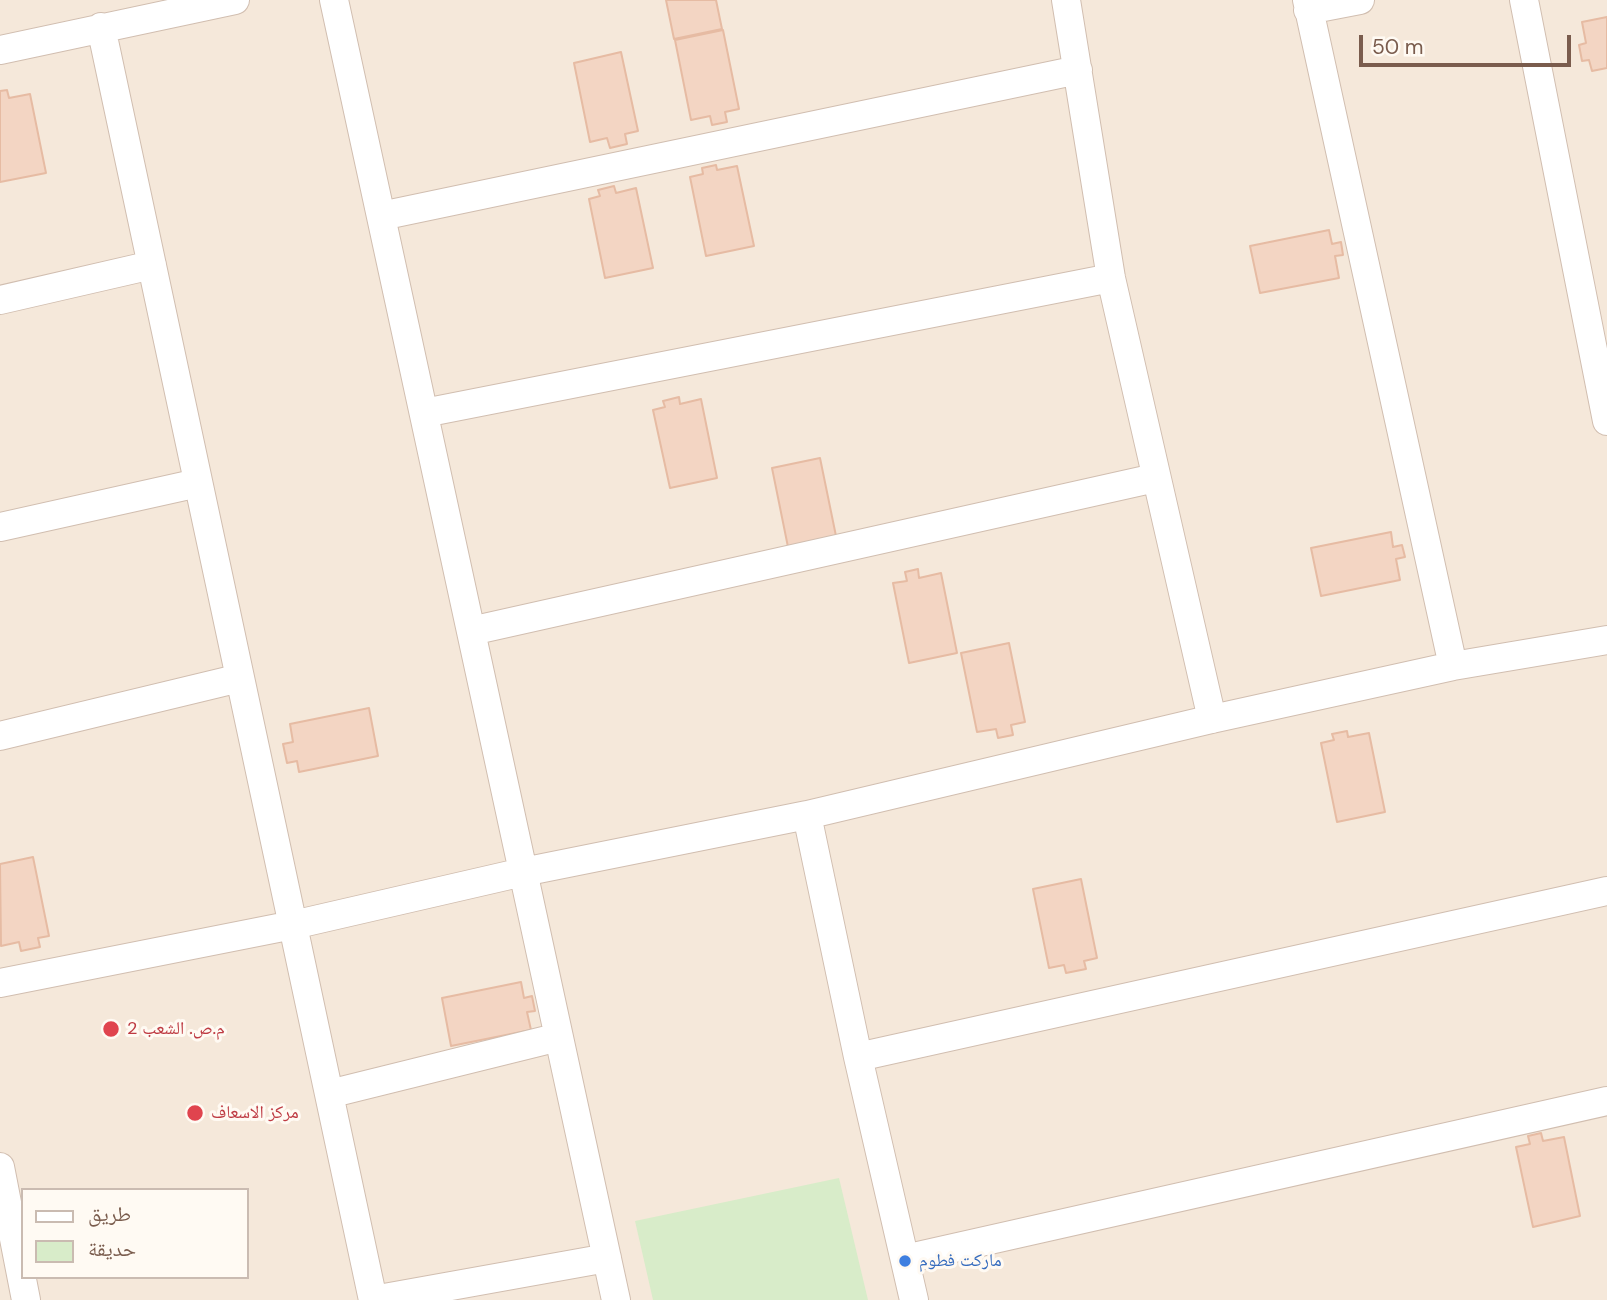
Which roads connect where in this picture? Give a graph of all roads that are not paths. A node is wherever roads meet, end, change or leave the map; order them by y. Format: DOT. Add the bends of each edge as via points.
graph roads {
  1 [pos="334,0"];
  2 [pos="1066,0"];
  3 [pos="1360,0"];
  4 [pos="1524,0"];
  5 [pos="218,1"];
  6 [pos="1308,5"];
  7 [pos="101,27"];
  8 [pos="0,50"];
  9 [pos="1078,70"];
  10 [pos="381,216"];
  11 [pos="152,265"];
  12 [pos="1111,278"];
  13 [pos="0,300"];
  14 [pos="424,413"];
  15 [pos="1607,421"];
  16 [pos="1155,478"];
  17 [pos="198,483"];
  18 [pos="0,527"];
  19 [pos="471,631"];
  20 [pos="1607,640"];
  21 [pos="1453,666"];
  22 [pos="240,678"];
  23 [pos="1212,719"];
  24 [pos="0,736"];
  25 [pos="807,815"];
  26 [pos="523,872"];
  27 [pos="1607,891"];
  28 [pos="293,925"];
  29 [pos="0,983"];
  30 [pos="559,1037"];
  31 [pos="858,1057"];
  32 [pos="329,1094"];
  33 [pos="1607,1101"];
  34 [pos="0,1167"];
  35 [pos="5,1230"];
  36 [pos="607,1258"];
  37 [pos="905,1259"];
  38 [pos="26,1300"];
  39 [pos="373,1300"];
  40 [pos="616,1300"];
  41 [pos="914,1300"];
  1 -- 10 [label="street"];
  2 -- 9 [label="street"];
  3 -- 6 [label="street"];
  4 -- 15 [label="street"];
  5 -- 7 [label="street"];
  6 -- 21 [label="street"];
  7 -- 8 [label="street"];
  7 -- 11 [label="street"];
  9 -- 10 [label="street"];
  9 -- 12 [label="street"];
  10 -- 14 [label="street"];
  11 -- 13 [label="street"];
  11 -- 17 [label="street"];
  12 -- 14 [label="street"];
  12 -- 16 [label="street"];
  14 -- 19 [label="street"];
  16 -- 19 [label="street"];
  16 -- 23 [label="street"];
  17 -- 18 [label="street"];
  17 -- 22 [label="street"];
  19 -- 26 [label="street"];
  20 -- 21 [label="street"];
  21 -- 23 [label="street"];
  22 -- 24 [label="street"];
  22 -- 28 [label="street"];
  23 -- 25 [label="street"];
  25 -- 26 [label="street"];
  25 -- 31 [label="street"];
  26 -- 28 [label="street"];
  26 -- 30 [label="street"];
  27 -- 31 [label="street"];
  28 -- 29 [label="street"];
  28 -- 32 [label="street"];
  30 -- 32 [label="street"];
  30 -- 36 [label="street"];
  31 -- 37 [label="street"];
  32 -- 39 [label="street"];
  33 -- 37 [label="street"];
  34 -- 35 [label="street"];
  35 -- 38 [label="street"];
  36 -- 39 [label="street"];
  36 -- 40 [label="street"];
  37 -- 41 [label="street"];
}
